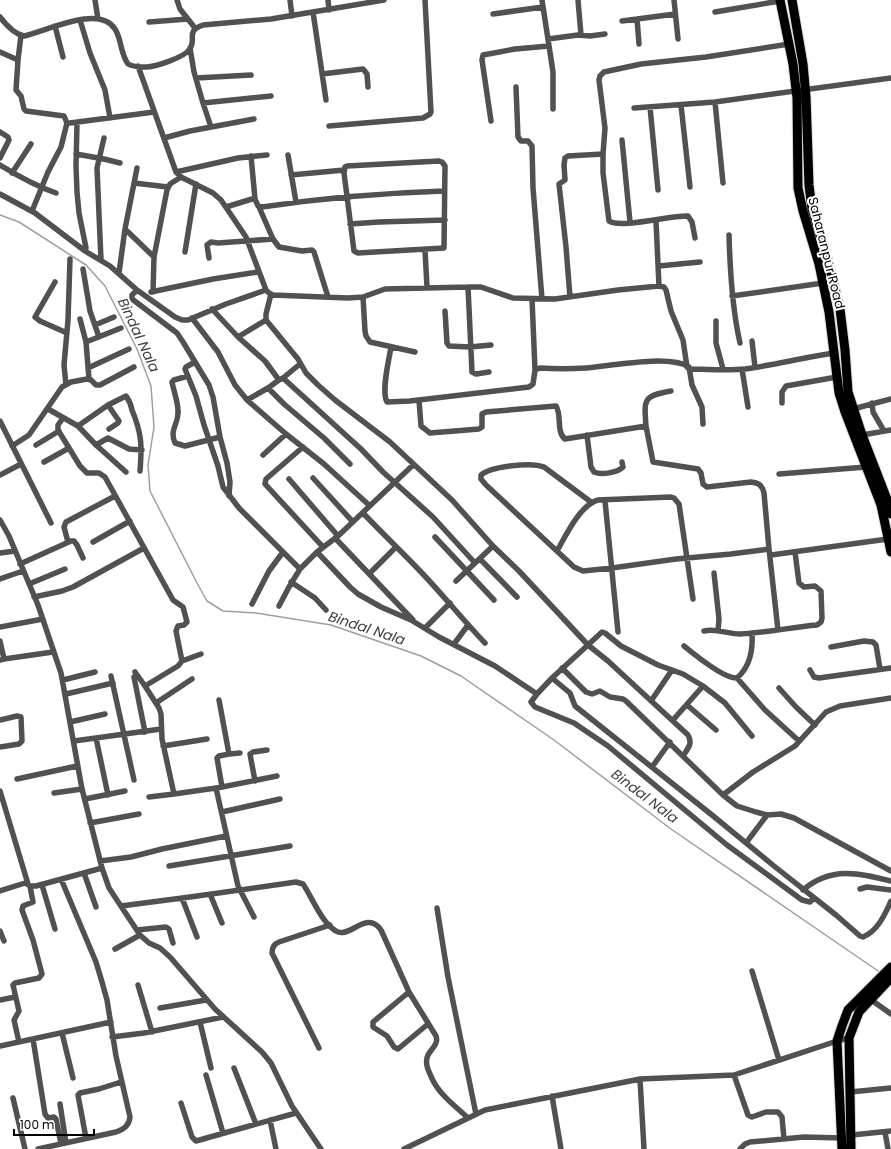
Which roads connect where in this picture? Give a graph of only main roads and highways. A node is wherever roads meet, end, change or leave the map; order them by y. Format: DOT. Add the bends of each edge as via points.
graph roads {
  1 [pos="792,0"];
  2 [pos="780,1"];
  3 [pos="884,504"];
  4 [pos="891,514"];
  5 [pos="891,552"];
  6 [pos="891,967"];
  7 [pos="891,978"];
  8 [pos="867,996"];
  9 [pos="842,1149"];
  10 [pos="851,1149"];
  1 -- 3 [label="main road, Saharanpur Road" via="806,90 812,209 840,309 848,392"];
  2 -- 3 [label="main road, Saharanpur Road" via="796,91 798,188 823,283 840,393 866,467"];
  3 -- 4 [label="main road, Saharanpur Road"];
  3 -- 5 [label="main road, Saharanpur Road"];
  6 -- 8 [label="main road"];
  7 -- 8 [label="main road"];
  8 -- 9 [label="main road" via="848,1010 838,1041"];
  8 -- 10 [label="main road" via="849,1038"];
}
